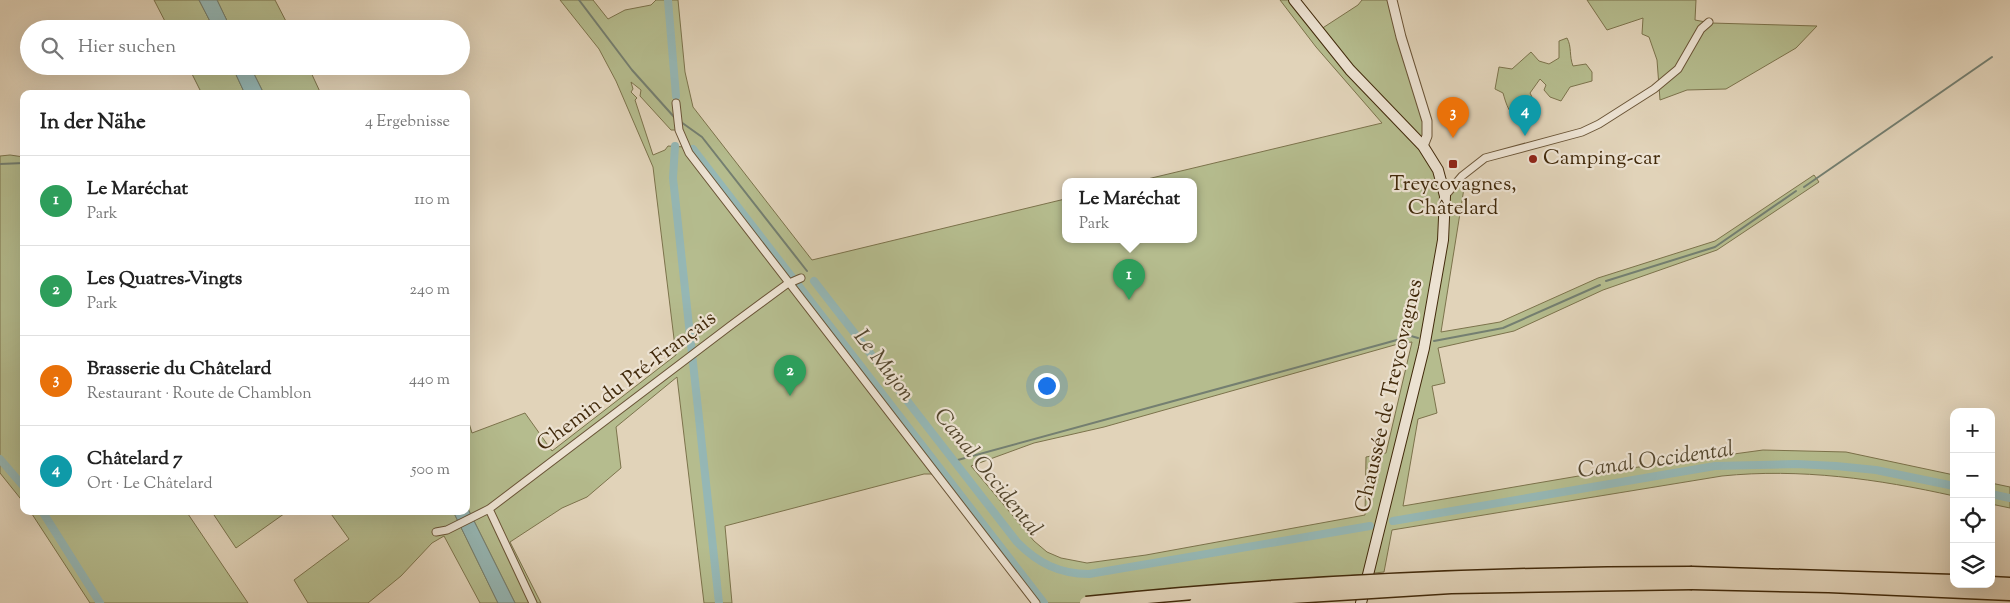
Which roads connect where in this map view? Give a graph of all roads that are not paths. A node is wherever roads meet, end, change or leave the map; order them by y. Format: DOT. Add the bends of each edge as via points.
graph roads {
  1 [pos="1294,0"];
  2 [pos="1392,0"];
  3 [pos="1709,22"];
  4 [pos="676,103"];
  5 [pos="1423,146"];
  6 [pos="1445,196"];
  7 [pos="801,278"];
  8 [pos="787,284"];
  9 [pos="487,510"];
  10 [pos="436,532"];
  11 [pos="1950,581"];
  12 [pos="1995,583"];
  13 [pos="2010,584"];
  14 [pos="2010,594"];
  15 [pos="533,603"];
  16 [pos="1036,603"];
  17 [pos="1086,603"];
  18 [pos="1196,603"];
  19 [pos="1361,603"];
  1 -- 5 [label="main road, Chaussée de Treycovagnes" via="1350,70"];
  2 -- 5 [label="street" via="1427,121"];
  3 -- 6 [label="street" via="1701,29 1678,69 1654,89 1582,132 1485,158 1462,176"];
  4 -- 8 [label="street" via="682,139 698,166"];
  5 -- 6 [label="main road, Chaussée de Treycovagnes" via="1438,170"];
  6 -- 19 [label="main road, Chaussée de Treycovagnes" via="1443,240 1424,348"];
  7 -- 8 [label="street, Chemin du Pré-Français"];
  8 -- 9 [label="street, Chemin du Pré-Français"];
  8 -- 16 [label="street"];
  9 -- 10 [label="street, Chemin du Pré-Français" via="447,530"];
  9 -- 15 [label="street"];
  11 -- 17 [label="highway, bridge" via="1757,574 1492,575 1296,584"];
  12 -- 13 [label="highway"];
  14 -- 18 [label="highway, bridge" via="1757,584 1587,584 1408,589"];
}
